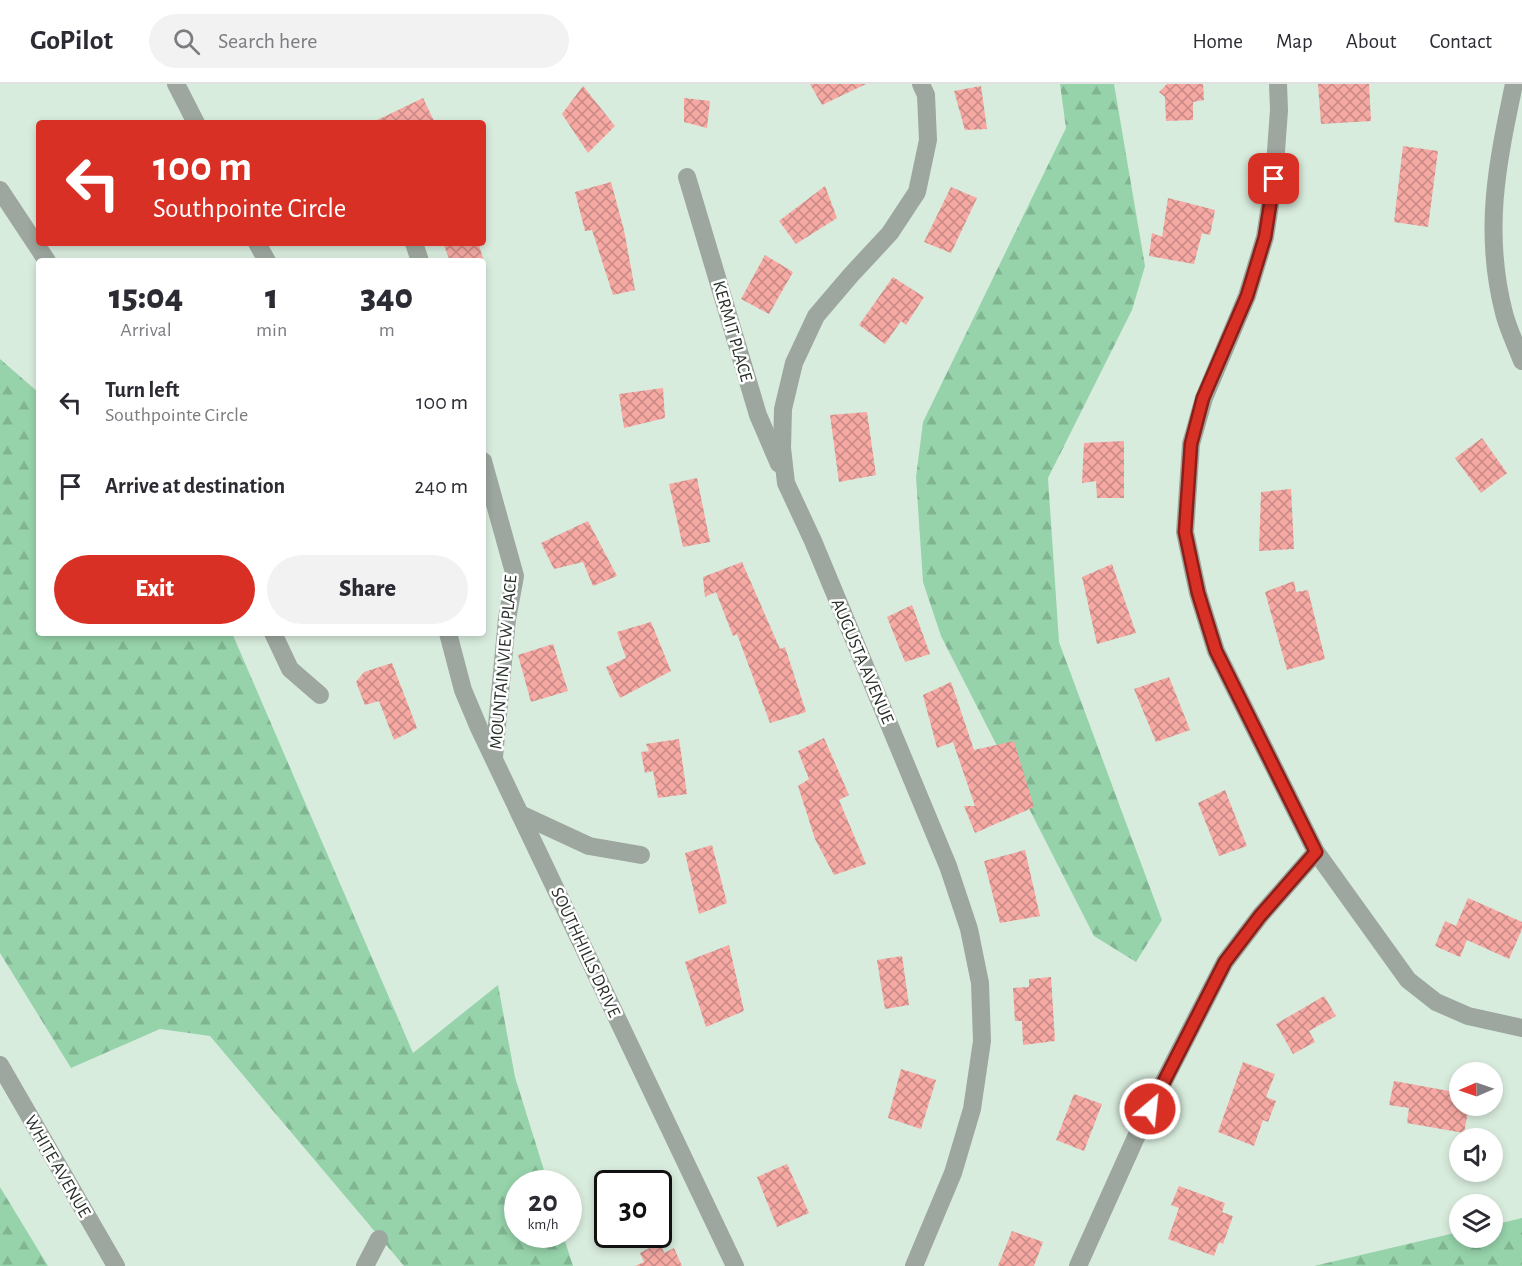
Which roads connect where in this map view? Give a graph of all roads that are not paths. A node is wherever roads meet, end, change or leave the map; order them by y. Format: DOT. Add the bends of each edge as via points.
graph roads {
  1 [pos="176,84"];
  2 [pos="921,84"];
  3 [pos="1278,84"];
  4 [pos="1514,84"];
  5 [pos="194,120"];
  6 [pos="687,177"];
  7 [pos="0,190"];
  8 [pos="36,244"];
  9 [pos="1522,361"];
  10 [pos="486,472"];
  11 [pos="786,483"];
  12 [pos="274,636"];
  13 [pos="449,636"];
  14 [pos="320,695"];
  15 [pos="494,759"];
  16 [pos="520,814"];
  17 [pos="1316,852"];
  18 [pos="641,855"];
  19 [pos="1522,1028"];
  20 [pos="0,1065"];
  21 [pos="379,1239"];
  22 [pos="116,1266"];
  23 [pos="365,1266"];
  24 [pos="735,1266"];
  25 [pos="914,1266"];
  26 [pos="1078,1266"];
  1 -- 5 [label="street"];
  2 -- 11 [label="street, AUGUSTA AVENUE" via="926,95 928,140 917,192 890,233 816,316 794,363 783,409"];
  3 -- 17 [label="street" via="1274,179 1265,237 1247,296 1203,398 1191,444 1185,532 1216,651"];
  4 -- 9 [label="street" via="1492,213 1494,260 1504,314"];
  6 -- 11 [label="street, KERMIT PLACE" via="758,415"];
  7 -- 8 [label="street"];
  10 -- 15 [label="street, MOUNTAIN VIEW PLACE" via="515,576 507,619"];
  11 -- 25 [label="street, AUGUSTA AVENUE" via="948,866 969,929 980,983 982,1041 972,1109 953,1173"];
  12 -- 14 [label="street" via="290,669"];
  13 -- 15 [label="street, SOUTHHILLS DRIVE" via="463,690"];
  15 -- 16 [label="street, SOUTHHILLS DRIVE"];
  16 -- 18 [label="street" via="589,846"];
  16 -- 24 [label="street, SOUTHHILLS DRIVE"];
  17 -- 19 [label="street" via="1408,980 1436,1002 1468,1016"];
  17 -- 26 [label="street" via="1225,962 1141,1126"];
  20 -- 22 [label="street, WHITE AVENUE"];
  21 -- 23 [label="street"];
}
